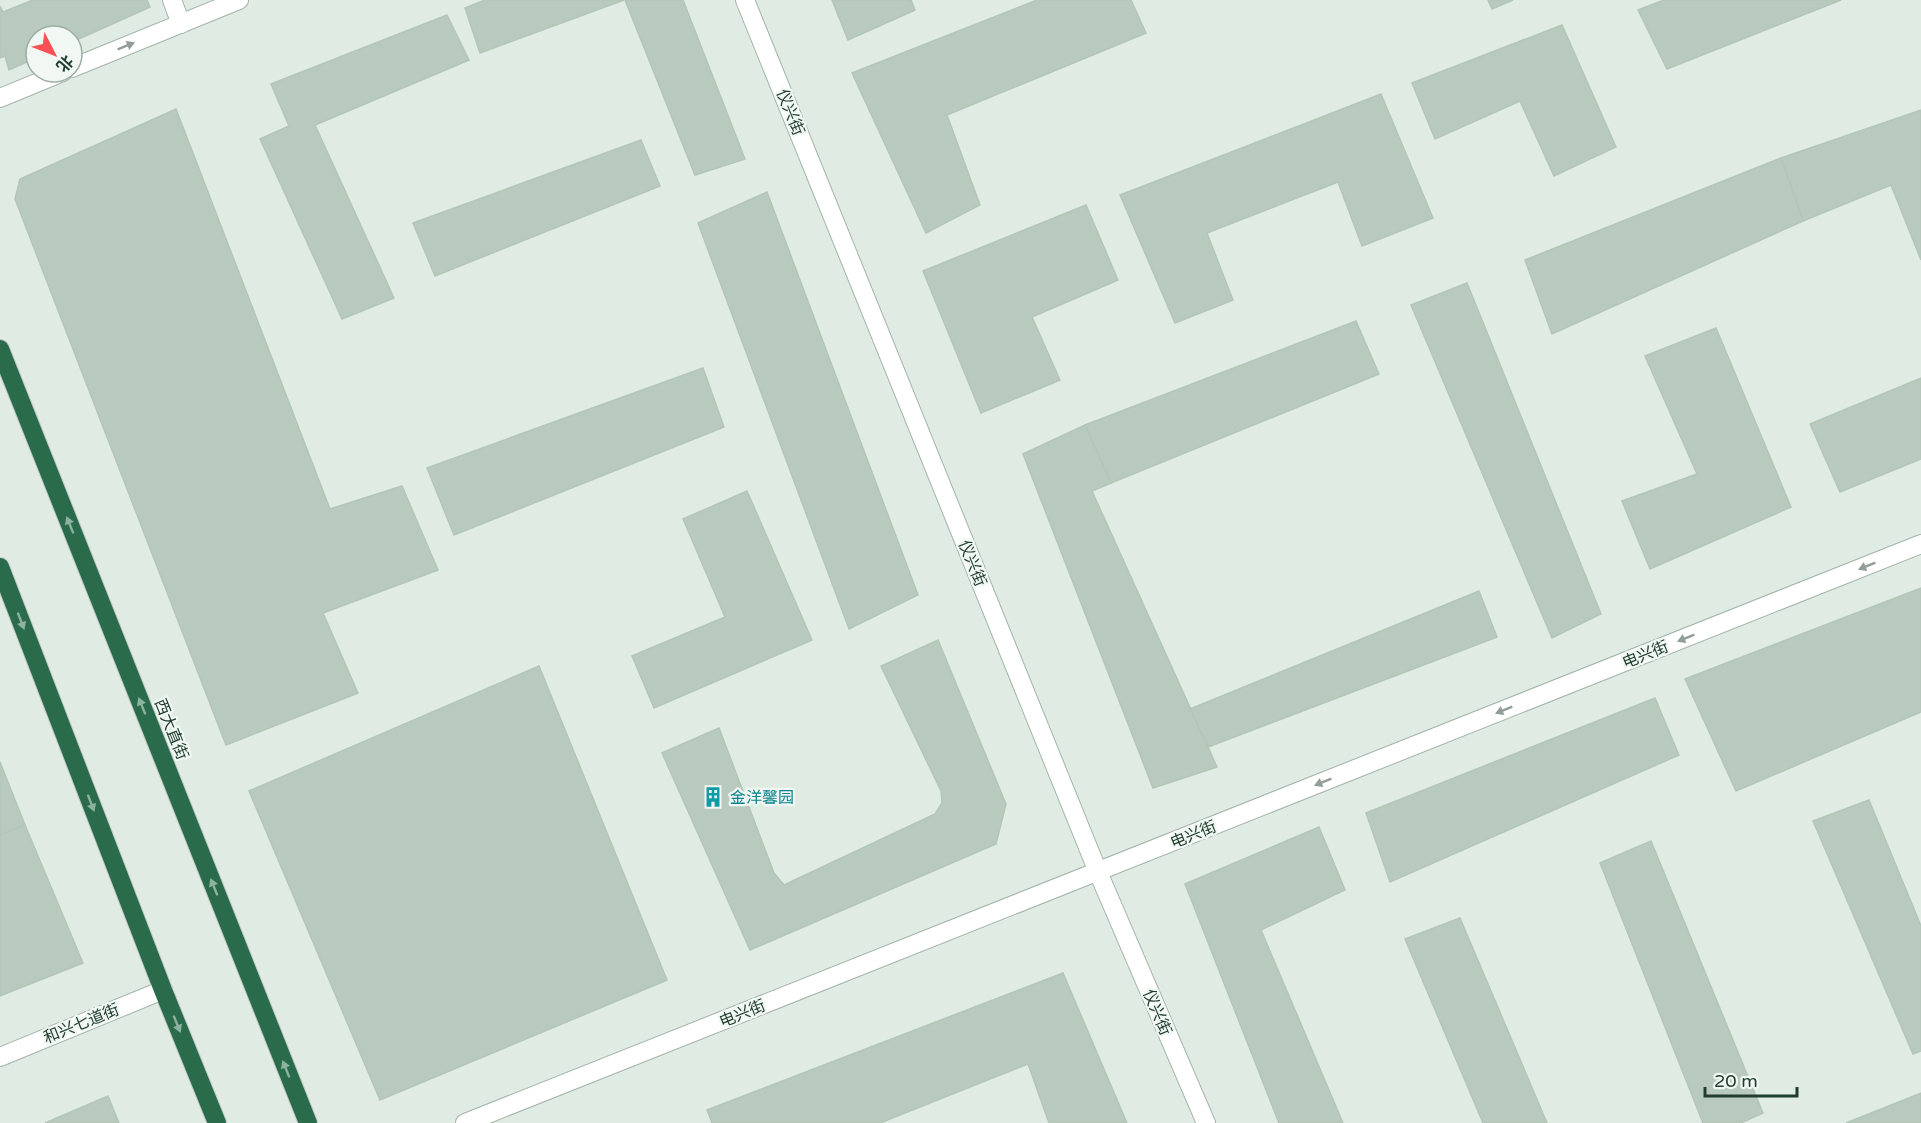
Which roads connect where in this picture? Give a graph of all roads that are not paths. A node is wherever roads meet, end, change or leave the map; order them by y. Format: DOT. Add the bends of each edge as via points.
graph roads {
  1 [pos="172,0"];
  2 [pos="239,0"];
  3 [pos="745,0"];
  4 [pos="181,24"];
  5 [pos="84,63"];
  6 [pos="34,84"];
  7 [pos="0,98"];
  8 [pos="0,350"];
  9 [pos="1921,544"];
  10 [pos="0,567"];
  11 [pos="1098,872"];
  12 [pos="163,990"];
  13 [pos="0,1056"];
  14 [pos="218,1123"];
  15 [pos="308,1123"];
  16 [pos="465,1123"];
  17 [pos="1206,1123"];
  1 -- 4 [label="street"];
  2 -- 4 [label="street"];
  3 -- 11 [label="street, 仪兴街"];
  5 -- 4 [label="street, one-way"];
  6 -- 7 [label="street"];
  15 -- 8 [label="highway, 西大直街, one-way"];
  9 -- 11 [label="street, 电兴街, one-way"];
  10 -- 12 [label="highway, one-way"];
  11 -- 16 [label="street, 电兴街"];
  11 -- 17 [label="street, 仪兴街"];
  12 -- 13 [label="street, 和兴七道街"];
  12 -- 14 [label="highway, one-way"];
}
